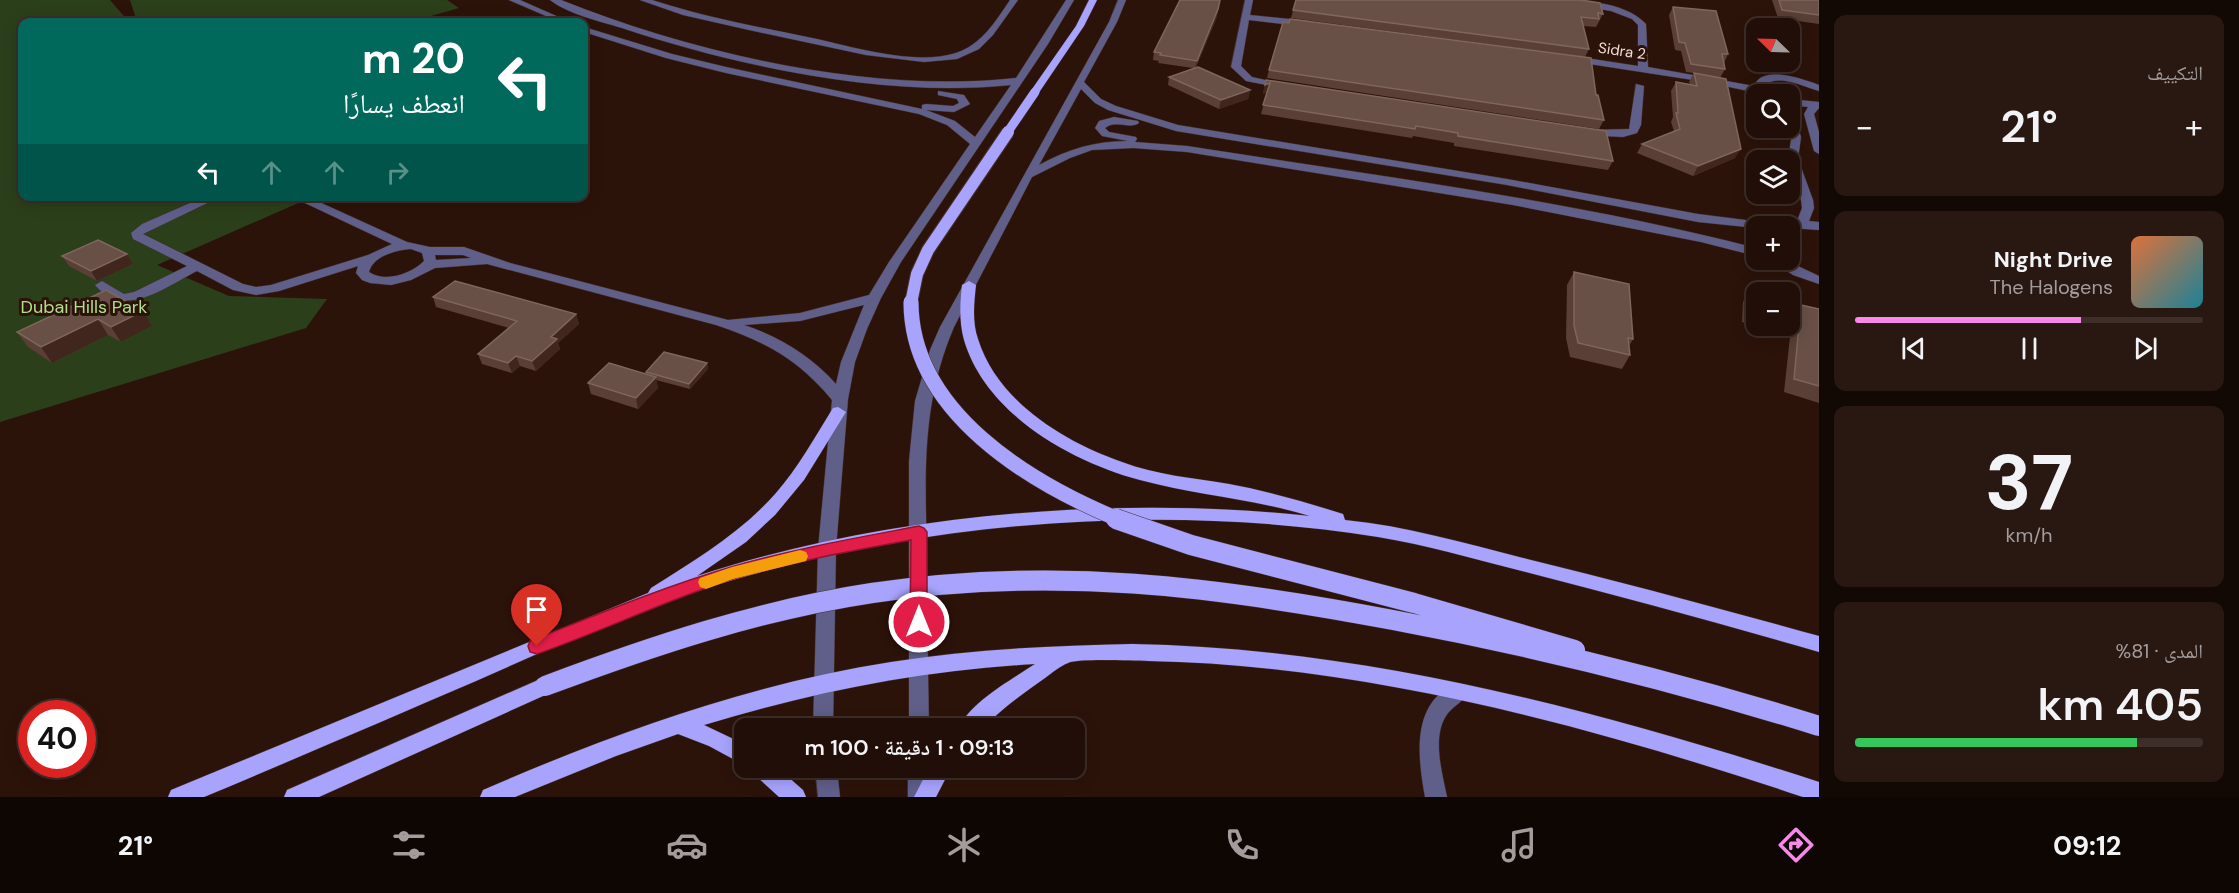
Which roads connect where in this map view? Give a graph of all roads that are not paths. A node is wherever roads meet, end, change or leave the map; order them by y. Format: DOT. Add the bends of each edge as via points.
graph roads {
  1 [pos="513,0"];
  2 [pos="554,0"];
  3 [pos="644,0"];
  4 [pos="1014,0"];
  5 [pos="1070,0"];
  6 [pos="1093,0"];
  7 [pos="1122,0"];
  8 [pos="1249,0"];
  9 [pos="1550,0"];
  10 [pos="1247,17"];
  11 [pos="556,18"];
  12 [pos="1321,26"];
  13 [pos="588,30"];
  14 [pos="1568,58"];
  15 [pos="1643,69"];
  16 [pos="860,80"];
  17 [pos="1018,81"];
  18 [pos="1080,83"];
  19 [pos="1766,84"];
  20 [pos="1640,86"];
  21 [pos="1746,86"];
  22 [pos="1819,88"];
  23 [pos="1298,89"];
  24 [pos="841,93"];
  25 [pos="1800,103"];
  26 [pos="1817,105"];
  27 [pos="1176,129"];
  28 [pos="1571,130"];
  29 [pos="1796,138"];
  30 [pos="976,143"];
  31 [pos="1818,144"];
  32 [pos="1187,149"];
  33 [pos="1028,175"];
  34 [pos="206,201"];
  35 [pos="306,201"];
  36 [pos="1746,224"];
  37 [pos="1801,224"];
  38 [pos="1819,226"];
  39 [pos="406,246"];
  40 [pos="1746,249"];
  41 [pos="428,251"];
  42 [pos="369,259"];
  43 [pos="488,261"];
  44 [pos="197,266"];
  45 [pos="426,266"];
  46 [pos="1794,270"];
  47 [pos="321,273"];
  48 [pos="365,275"];
  49 [pos="1819,280"];
  50 [pos="102,285"];
  51 [pos="969,285"];
  52 [pos="874,298"];
  53 [pos="721,322"];
  54 [pos="839,405"];
  55 [pos="1368,528"];
  56 [pos="919,532"];
  57 [pos="827,549"];
  58 [pos="633,608"];
  59 [pos="1819,644"];
  60 [pos="1064,655"];
  61 [pos="919,668"];
  62 [pos="1660,678"];
  63 [pos="824,683"];
  64 [pos="1458,692"];
  65 [pos="823,718"];
  66 [pos="919,718"];
  67 [pos="979,718"];
  68 [pos="678,724"];
  69 [pos="1819,726"];
  70 [pos="734,749"];
  71 [pos="774,778"];
  72 [pos="827,778"];
  73 [pos="919,778"];
  74 [pos="935,778"];
  75 [pos="1819,792"];
  76 [pos="179,797"];
  77 [pos="295,797"];
  78 [pos="491,797"];
  79 [pos="795,797"];
  80 [pos="829,797"];
  81 [pos="920,797"];
  82 [pos="925,797"];
  83 [pos="1436,797"];
  1 -- 11 [label="street"];
  2 -- 16 [label="street" via="690,45"];
  3 -- 4 [label="street" via="738,26 872,53 943,59 976,49"];
  5 -- 17 [label="street"];
  6 -- 62 [label="main road, bridge" via="1080,27 938,234 919,268 913,287 912,326 916,347 937,390 972,430 1029,476 1064,498 1118,521 1169,539 1512,630"];
  7 -- 18 [label="street"];
  8 -- 10 [label="street"];
  9 -- 15 [label="street, Sidra 2" via="1614,9 1638,19"];
  10 -- 12 [label="street"];
  10 -- 23 [label="street" via="1236,67 1249,79"];
  13 -- 24 [label="street" via="669,56"];
  14 -- 15 [label="street, Sidra 2"];
  15 -- 21 [label="street, Sidra 2"];
  16 -- 17 [label="street" via="950,87"];
  16 -- 24 [label="street" via="954,94 965,104 946,110"];
  17 -- 30 [label="street"];
  18 -- 27 [label="street" via="1098,101 1112,108"];
  18 -- 33 [label="street"];
  19 -- 22 [label="street, Sidra 2" via="1768,79 1785,79"];
  20 -- 28 [label="street, Sidra 2" via="1633,131 1604,135"];
  24 -- 30 [label="street" via="904,107 951,123"];
  25 -- 26 [label="street"];
  26 -- 31 [label="street" via="1809,114"];
  27 -- 32 [label="street" via="1114,120 1100,128 1106,134"];
  27 -- 36 [label="street"];
  29 -- 37 [label="street" via="1792,160 1811,203 1808,219"];
  30 -- 52 [label="street"];
  32 -- 33 [label="street" via="1095,147"];
  32 -- 40 [label="street" via="1513,202"];
  33 -- 51 [label="street"];
  34 -- 44 [label="street" via="137,233"];
  35 -- 39 [label="street"];
  37 -- 38 [label="street"];
  39 -- 41 [label="street"];
  39 -- 42 [label="street"];
  41 -- 43 [label="street" via="464,251"];
  41 -- 45 [label="street" via="431,255"];
  42 -- 47 [label="street"];
  42 -- 48 [label="street" via="363,270"];
  43 -- 45 [label="street"];
  43 -- 53 [label="street"];
  44 -- 47 [label="street" via="244,291 255,292 280,288"];
  44 -- 50 [label="street" via="137,296 122,298"];
  45 -- 48 [label="street" via="387,281"];
  46 -- 49 [label="street"];
  47 -- 48 [label="street"];
  51 -- 55 [label="main road" via="968,322 980,361 1010,402 1059,439 1138,474 1266,498"];
  51 -- 56 [label="street" via="937,350 923,401 917,461"];
  52 -- 53 [label="street" via="800,317"];
  52 -- 54 [label="street" via="848,362"];
  53 -- 54 [label="street" via="790,351 818,373"];
  54 -- 57 [label="street"];
  54 -- 58 [label="main road" via="784,495 760,521 730,547"];
  55 -- 56 [label="main road" via="1204,514 1125,514 960,525"];
  55 -- 59 [label="main road" via="1585,579"];
  56 -- 57 [label="main road"];
  56 -- 61 [label="street"];
  57 -- 58 [label="main road" via="732,573"];
  57 -- 63 [label="street"];
  58 -- 76 [label="main road"];
  60 -- 61 [label="main road"];
  60 -- 64 [label="main road" via="1168,654 1253,659"];
  60 -- 67 [label="main road" via="996,701"];
  61 -- 63 [label="main road"];
  61 -- 66 [label="street"];
  62 -- 69 [label="main road, bridge"];
  62 -- 77 [label="main road, bridge" via="1486,638 1263,597 1186,587 1067,580 939,586 811,603 681,636 545,686"];
  63 -- 65 [label="street"];
  63 -- 68 [label="main road"];
  64 -- 75 [label="main road" via="1582,720"];
  64 -- 83 [label="street" via="1439,709 1430,732"];
  68 -- 70 [label="main road"];
  68 -- 78 [label="main road"];
  71 -- 79 [label="main road"];
  72 -- 80 [label="street"];
  73 -- 81 [label="street"];
  74 -- 82 [label="main road"];
}
